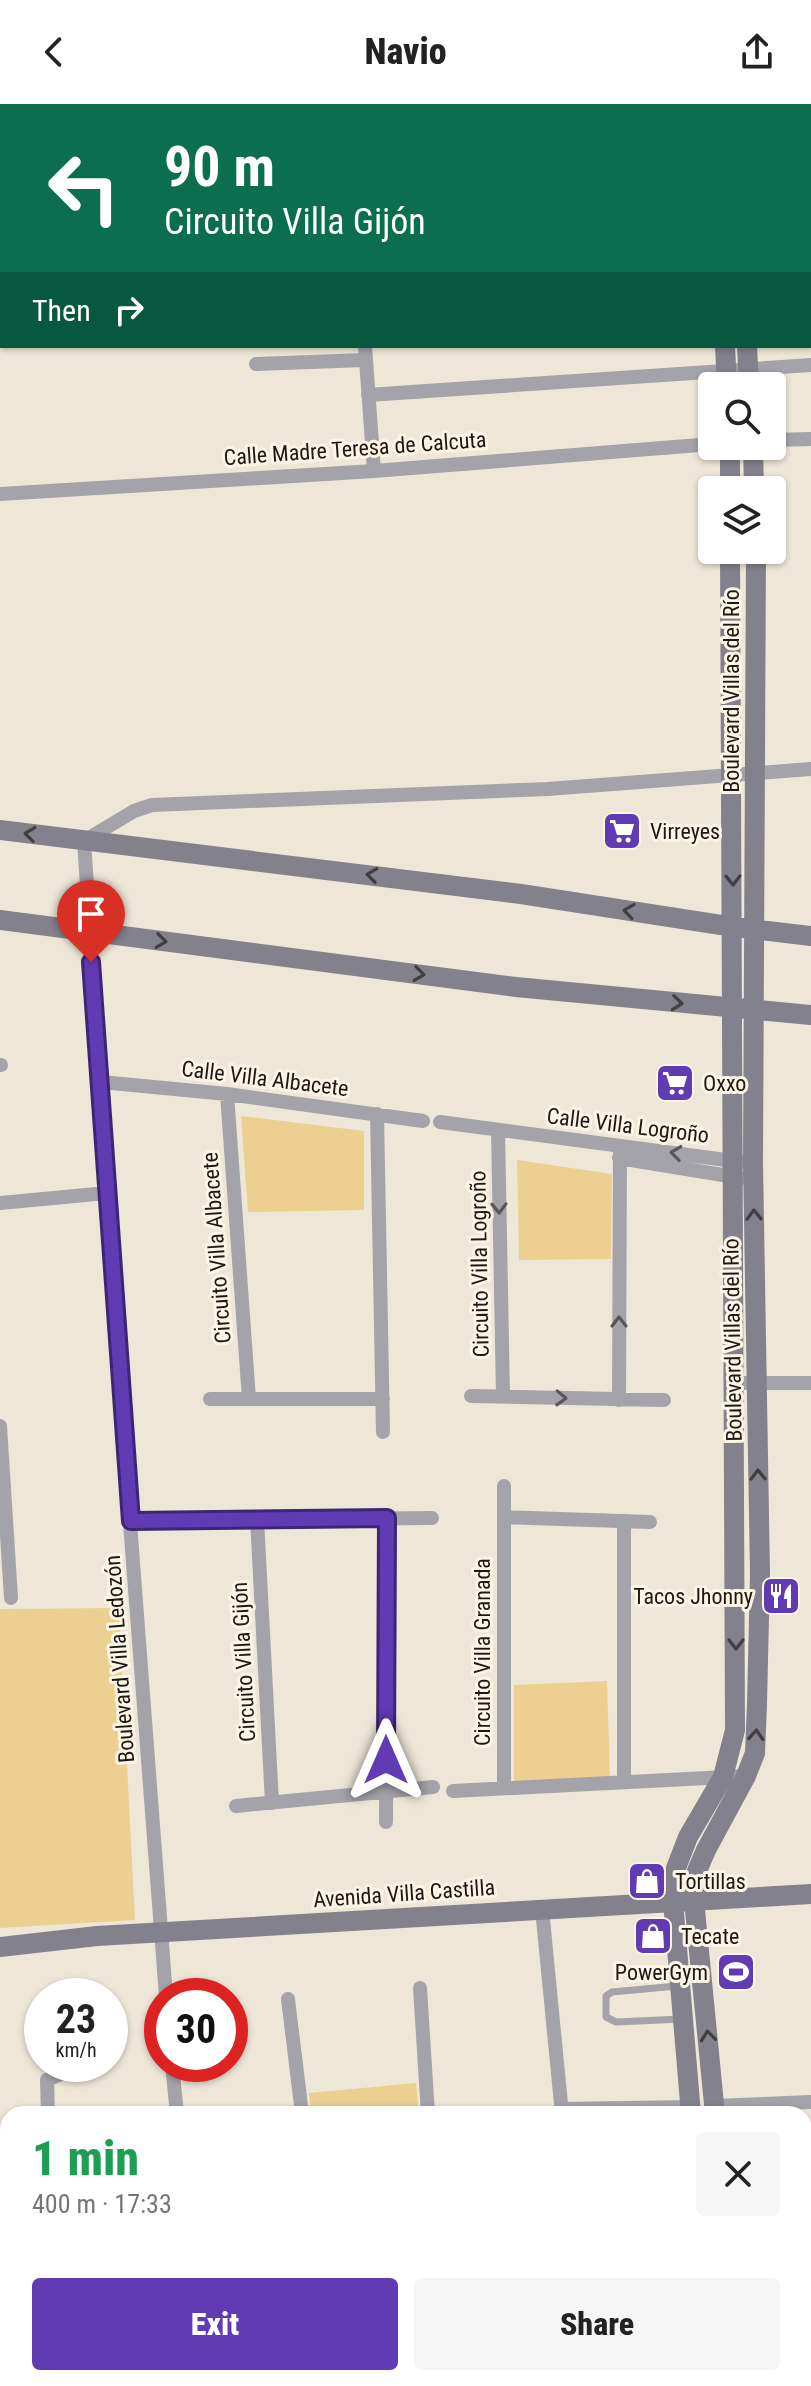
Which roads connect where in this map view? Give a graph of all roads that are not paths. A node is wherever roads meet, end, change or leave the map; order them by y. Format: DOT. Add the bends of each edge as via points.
graph roads {
  1 [pos="725,348"];
  2 [pos="747,348"];
  3 [pos="365,353"];
  4 [pos="256,364"];
  5 [pos="811,365"];
  6 [pos="727,372"];
  7 [pos="749,372"];
  8 [pos="778,372"];
  9 [pos="698,379"];
  10 [pos="368,395"];
  11 [pos="811,439"];
  12 [pos="786,440"];
  13 [pos="698,445"];
  14 [pos="374,471"];
  15 [pos="0,494"];
  16 [pos="730,564"];
  17 [pos="756,564"];
  18 [pos="811,769"];
  19 [pos="754,773"];
  20 [pos="730,774"];
  21 [pos="0,830"];
  22 [pos="84,841"];
  23 [pos="0,920"];
  24 [pos="734,927"];
  25 [pos="756,929"];
  26 [pos="88,932"];
  27 [pos="811,936"];
  28 [pos="732,1008"];
  29 [pos="754,1009"];
  30 [pos="811,1015"];
  31 [pos="101,1082"];
  32 [pos="227,1094"];
  33 [pos="377,1114"];
  34 [pos="423,1121"];
  35 [pos="440,1122"];
  36 [pos="498,1130"];
  37 [pos="620,1152"];
  38 [pos="743,1170"];
  39 [pos="107,1193"];
  40 [pos="0,1203"];
  41 [pos="746,1383"];
  42 [pos="811,1383"];
  43 [pos="471,1396"];
  44 [pos="503,1396"];
  45 [pos="210,1399"];
  46 [pos="249,1399"];
  47 [pos="383,1399"];
  48 [pos="619,1400"];
  49 [pos="664,1400"];
  50 [pos="0,1426"];
  51 [pos="383,1432"];
  52 [pos="504,1486"];
  53 [pos="504,1517"];
  54 [pos="387,1518"];
  55 [pos="432,1518"];
  56 [pos="257,1519"];
  57 [pos="131,1521"];
  58 [pos="624,1521"];
  59 [pos="650,1522"];
  60 [pos="4,1542"];
  61 [pos="11,1598"];
  62 [pos="746,1776"];
  63 [pos="723,1777"];
  64 [pos="624,1782"];
  65 [pos="433,1787"];
  66 [pos="504,1788"];
  67 [pos="453,1791"];
  68 [pos="386,1792"];
  69 [pos="272,1803"];
  70 [pos="236,1806"];
  71 [pos="386,1822"];
  72 [pos="811,1894"];
  73 [pos="694,1900"];
  74 [pos="673,1901"];
  75 [pos="542,1909"];
  76 [pos="160,1932"];
  77 [pos="0,1947"];
  78 [pos="164,1978"];
  79 [pos="679,1986"];
  80 [pos="420,1988"];
  81 [pos="288,1999"];
  82 [pos="682,2019"];
  83 [pos="47,2082"];
  84 [pos="174,2082"];
  85 [pos="811,2102"];
  86 [pos="48,2106"];
  87 [pos="176,2106"];
  88 [pos="301,2106"];
  89 [pos="427,2106"];
  90 [pos="561,2106"];
  91 [pos="691,2106"];
  92 [pos="715,2106"];
  93 [pos="763,2106"];
  1 -- 6 [label="street"];
  2 -- 7 [label="street"];
  3 -- 4 [label="street"];
  3 -- 10 [label="street"];
  5 -- 8 [label="street"];
  9 -- 10 [label="street"];
  10 -- 14 [label="street"];
  11 -- 12 [label="street"];
  13 -- 14 [label="street, Calle Madre Teresa de Calcuta"];
  14 -- 15 [label="street, Calle Madre Teresa de Calcuta"];
  16 -- 20 [label="street, Boulevard Villas del Río"];
  17 -- 19 [label="street, Boulevard Villas del Río"];
  18 -- 19 [label="street"];
  19 -- 20 [label="street"];
  19 -- 25 [label="street, Boulevard Villas del Río"];
  20 -- 22 [label="street" via="548,789 152,805"];
  20 -- 24 [label="street, Boulevard Villas del Río, one-way"];
  22 -- 21 [label="street, one-way"];
  24 -- 22 [label="street, one-way" via="521,894"];
  22 -- 26 [label="street, Boulevard Villa Ledozón"];
  23 -- 26 [label="street"];
  24 -- 25 [label="street"];
  24 -- 28 [label="street, Boulevard Villas del Río"];
  25 -- 27 [label="street"];
  25 -- 29 [label="street, Boulevard Villas del Río"];
  26 -- 28 [label="street, one-way" via="516,987"];
  26 -- 31 [label="street, Boulevard Villa Ledozón"];
  28 -- 29 [label="street"];
  28 -- 38 [label="street, Boulevard Villas del Río"];
  29 -- 30 [label="street"];
  29 -- 38 [label="street, Boulevard Villas del Río"];
  31 -- 32 [label="street, Calle Villa Albacete"];
  31 -- 39 [label="street, Boulevard Villa Ledozón"];
  32 -- 33 [label="street, Calle Villa Albacete"];
  32 -- 46 [label="street, Circuito Villa Albacete"];
  33 -- 34 [label="street, Calle Villa Albacete"];
  33 -- 47 [label="street"];
  35 -- 36 [label="street"];
  36 -- 37 [label="street, Calle Villa Logroño"];
  36 -- 44 [label="street, Circuito Villa Logroño, one-way"];
  37 -- 38 [label="street, Calle Villa Logroño"];
  48 -- 37 [label="street, one-way"];
  38 -- 41 [label="street, Boulevard Villas del Río"];
  39 -- 40 [label="street"];
  39 -- 57 [label="street, Boulevard Villa Ledozón"];
  41 -- 42 [label="street"];
  62 -- 41 [label="street, Boulevard Villas del Río, one-way" via="755,1753 760,1574"];
  41 -- 63 [label="street, Boulevard Villas del Río, one-way" via="735,1730"];
  43 -- 44 [label="street"];
  44 -- 48 [label="street, one-way"];
  45 -- 46 [label="street"];
  46 -- 47 [label="street"];
  47 -- 51 [label="street"];
  48 -- 49 [label="street"];
  50 -- 60 [label="street"];
  52 -- 53 [label="street, Circuito Villa Granada"];
  53 -- 58 [label="street"];
  53 -- 66 [label="street, Circuito Villa Granada"];
  54 -- 55 [label="street"];
  54 -- 56 [label="street"];
  54 -- 68 [label="street"];
  56 -- 57 [label="street"];
  56 -- 69 [label="street, Circuito Villa Gijón"];
  57 -- 76 [label="street, Boulevard Villa Ledozón"];
  58 -- 59 [label="street"];
  58 -- 64 [label="street"];
  60 -- 61 [label="street"];
  62 -- 63 [label="street"];
  62 -- 73 [label="street, Boulevard Villas del Río" via="697,1871"];
  63 -- 64 [label="street"];
  63 -- 74 [label="street, Boulevard Villas del Río" via="688,1837 676,1868"];
  64 -- 66 [label="street"];
  65 -- 68 [label="street"];
  66 -- 67 [label="street"];
  68 -- 69 [label="street"];
  68 -- 71 [label="street"];
  69 -- 70 [label="street"];
  72 -- 73 [label="street, Avenida Villa Castilla"];
  73 -- 74 [label="street, Avenida Villa Castilla"];
  92 -- 73 [label="street, Boulevard Villas del Río, one-way"];
  74 -- 75 [label="street, Avenida Villa Castilla"];
  74 -- 79 [label="street, Boulevard Villas del Río"];
  75 -- 76 [label="street, Avenida Villa Castilla"];
  75 -- 90 [label="street"];
  76 -- 77 [label="street, Avenida Villa Castilla"];
  76 -- 78 [label="street, Boulevard Villa Ledozón"];
  79 -- 82 [label="street, Boulevard Villas del Río"];
  79 -- 82 [label="lane" via="612,1992 604,2004 610,2021"];
  80 -- 89 [label="street"];
  81 -- 88 [label="street"];
  82 -- 91 [label="street, Boulevard Villas del Río"];
  83 -- 86 [label="street"];
  84 -- 87 [label="street"];
  85 -- 93 [label="street"];
}
